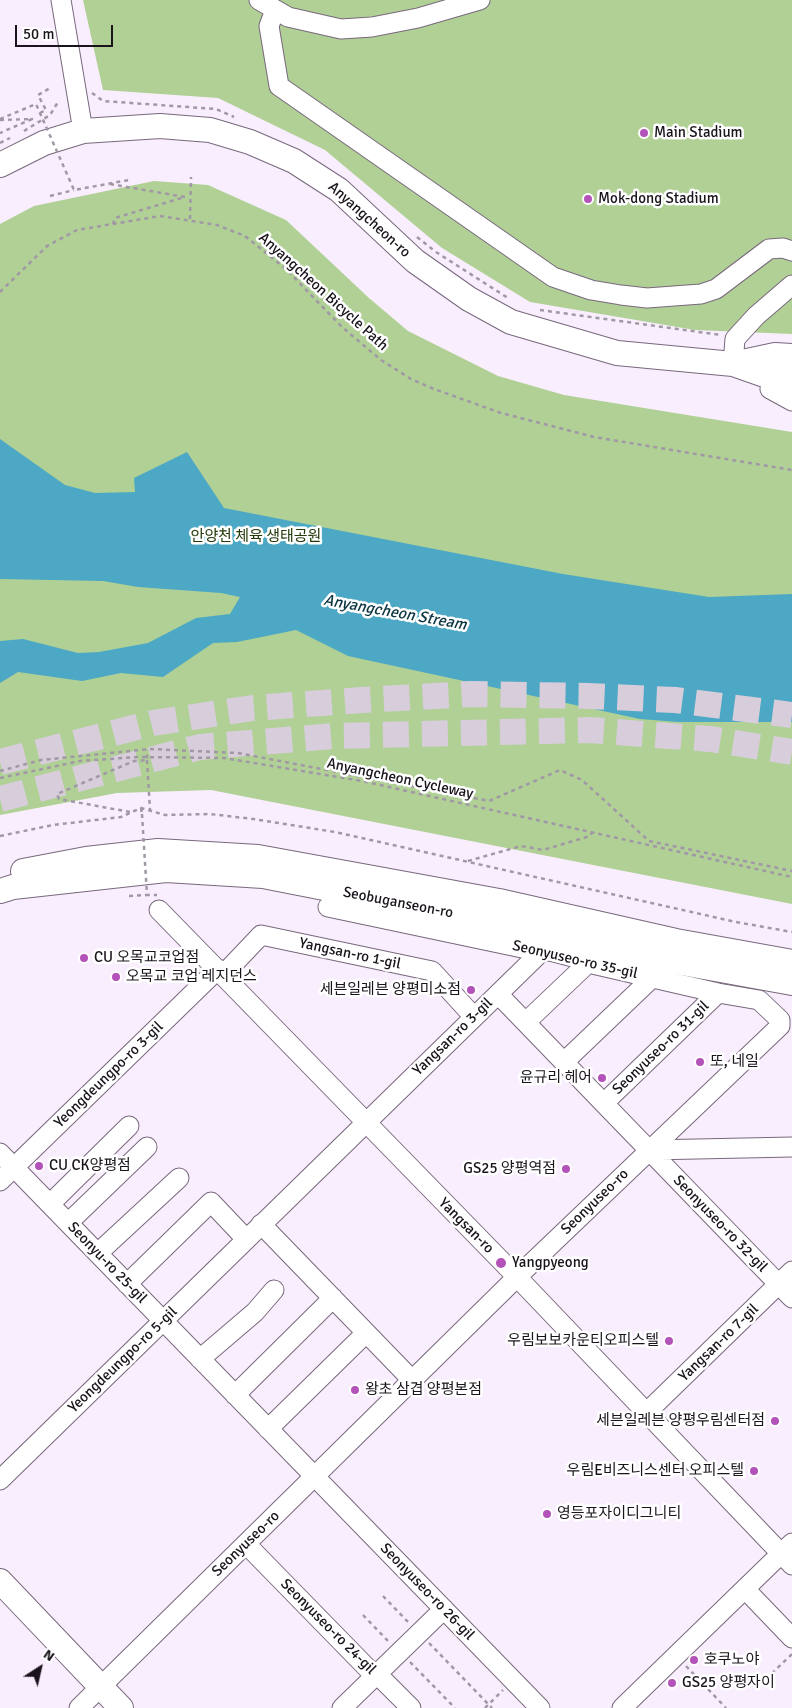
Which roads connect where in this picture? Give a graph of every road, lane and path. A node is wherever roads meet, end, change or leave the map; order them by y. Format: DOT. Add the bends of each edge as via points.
graph roads {
  1 [pos="62,0"];
  2 [pos="480,0"];
  3 [pos="267,5"];
  4 [pos="50,88"];
  5 [pos="91,92"];
  6 [pos="58,102"];
  7 [pos="40,113"];
  8 [pos="0,120"];
  9 [pos="242,121"];
  10 [pos="83,131"];
  11 [pos="0,133"];
  12 [pos="22,133"];
  13 [pos="14,136"];
  14 [pos="0,143"];
  15 [pos="0,165"];
  16 [pos="191,177"];
  17 [pos="129,180"];
  18 [pos="110,184"];
  19 [pos="74,190"];
  20 [pos="50,196"];
  21 [pos="190,219"];
  22 [pos="113,224"];
  23 [pos="413,233"];
  24 [pos="792,251"];
  25 [pos="792,285"];
  26 [pos="0,292"];
  27 [pos="515,303"];
  28 [pos="531,309"];
  29 [pos="737,338"];
  30 [pos="792,356"];
  31 [pos="733,364"];
  32 [pos="792,380"];
  33 [pos="781,392"];
  34 [pos="792,401"];
  35 [pos="792,470"];
  36 [pos="147,750"];
  37 [pos="147,759"];
  38 [pos="0,771"];
  39 [pos="0,778"];
  40 [pos="142,808"];
  41 [pos="150,810"];
  42 [pos="132,812"];
  43 [pos="592,832"];
  44 [pos="0,836"];
  45 [pos="466,861"];
  46 [pos="792,871"];
  47 [pos="792,877"];
  48 [pos="3,883"];
  49 [pos="128,896"];
  50 [pos="154,900"];
  51 [pos="328,907"];
  52 [pos="792,932"];
  53 [pos="541,952"];
  54 [pos="792,962"];
  55 [pos="588,963"];
  56 [pos="220,972"];
  57 [pos="652,978"];
  58 [pos="792,984"];
  59 [pos="718,993"];
  60 [pos="498,994"];
  61 [pos="474,1017"];
  62 [pos="526,1022"];
  63 [pos="780,1026"];
  64 [pos="564,1062"];
  65 [pos="604,1103"];
  66 [pos="364,1123"];
  67 [pos="129,1126"];
  68 [pos="147,1147"];
  69 [pos="792,1147"];
  70 [pos="649,1150"];
  71 [pos="0,1153"];
  72 [pos="14,1167"];
  73 [pos="179,1178"];
  74 [pos="0,1181"];
  75 [pos="50,1204"];
  76 [pos="68,1223"];
  77 [pos="261,1224"];
  78 [pos="246,1239"];
  79 [pos="98,1253"];
  80 [pos="517,1277"];
  81 [pos="127,1284"];
  82 [pos="788,1284"];
  83 [pos="274,1290"];
  84 [pos="333,1298"];
  85 [pos="163,1321"];
  86 [pos="366,1333"];
  87 [pos="200,1360"];
  88 [pos="412,1380"];
  89 [pos="235,1395"];
  90 [pos="645,1414"];
  91 [pos="268,1429"];
  92 [pos="314,1477"];
  93 [pos="0,1480"];
  94 [pos="246,1544"];
  95 [pos="788,1554"];
  96 [pos="0,1581"];
  97 [pos="745,1589"];
  98 [pos="383,1596"];
  99 [pos="444,1609"];
  100 [pos="419,1633"];
  101 [pos="792,1638"];
  102 [pos="792,1654"];
  103 [pos="676,1656"];
  104 [pos="375,1676"];
  105 [pos="766,1679"];
  106 [pos="513,1680"];
  107 [pos="100,1687"];
  108 [pos="488,1704"];
  109 [pos="79,1708"];
  110 [pos="120,1708"];
  111 [pos="342,1708"];
  112 [pos="411,1708"];
  113 [pos="484,1708"];
  114 [pos="492,1708"];
  115 [pos="540,1708"];
  116 [pos="622,1708"];
  117 [pos="726,1708"];
  1 -- 10 [label="street"];
  2 -- 3 [label="street" via="460,11 424,22 340,29 314,28"];
  3 -- 24 [label="street" via="279,86 535,266 567,283 647,298 701,294 716,290 769,249"];
  4 -- 7 [label="path" via="38,95 46,110"];
  5 -- 9 [label="path" via="103,101 216,109"];
  6 -- 12 [label="path" via="50,115"];
  7 -- 8 [label="path, bridge" via="36,104"];
  7 -- 19 [label="path, bridge"];
  8 -- 11 [label="path" via="32,118"];
  10 -- 15 [label="main road, Anyangcheon-ro" via="44,144"];
  10 -- 31 [label="main road, Anyangcheon-ro" via="160,126 210,130 250,142 294,161 339,190 416,261 469,299 511,322 617,353"];
  13 -- 14 [label="path"];
  16 -- 21 [label="path"];
  17 -- 18 [label="path, bridge"];
  18 -- 19 [label="path, bridge"];
  18 -- 22 [label="path" via="185,197 115,218"];
  19 -- 20 [label="path"];
  21 -- 22 [label="path, Anyangcheon Bicycle Path" via="160,216"];
  21 -- 35 [label="path, Anyangcheon Bicycle Path" via="217,224 245,236 286,269 342,327 381,360 434,389 501,413 594,437"];
  22 -- 26 [label="path, Anyangcheon Bicycle Path" via="77,230 48,246"];
  23 -- 27 [label="path" via="436,252"];
  25 -- 29 [label="street" via="756,316"];
  28 -- 29 [label="path"];
  29 -- 31 [label="street"];
  30 -- 31 [label="main road, Anyangcheon-ro" via="775,355"];
  31 -- 32 [label="main road, Anyangcheon-ro" via="773,378"];
  31 -- 33 [label="main road"];
  33 -- 34 [label="street"];
  36 -- 37 [label="path"];
  36 -- 38 [label="path" via="42,760"];
  36 -- 46 [label="path" via="238,753 489,801 560,770 582,780 649,841"];
  37 -- 39 [label="path, Anyangcheon Cycleway" via="80,762"];
  37 -- 41 [label="path"];
  37 -- 42 [label="path" via="134,761 57,794 59,799"];
  37 -- 43 [label="path, Anyangcheon Cycleway" via="224,758 362,781"];
  40 -- 41 [label="path"];
  40 -- 42 [label="path"];
  40 -- 50 [label="path, bridge"];
  41 -- 45 [label="path" via="165,816 210,814 335,832"];
  42 -- 44 [label="path" via="121,817 53,825"];
  43 -- 45 [label="path" via="590,836 543,850 521,846"];
  43 -- 47 [label="path, Anyangcheon Cycleway"];
  45 -- 52 [label="path"];
  48 -- 54 [label="main road, Seobuganseon-ro" via="86,859 158,851 258,857 499,901 676,941"];
  48 -- 58 [label="main road, Seobuganseon-ro" via="166,870 263,876"];
  49 -- 50 [label="path"];
  50 -- 56 [label="street, Yangsan-ro"];
  51 -- 53 [label="street, Seonyuseo-ro 35-gil"];
  53 -- 55 [label="street, Seonyuseo-ro 35-gil" via="550,951"];
  53 -- 60 [label="street, Yangsan-ro 3-gil"];
  55 -- 57 [label="street, Seonyuseo-ro 35-gil"];
  55 -- 62 [label="street"];
  56 -- 61 [label="street, Yangsan-ro 1-gil" via="262,935 432,971"];
  56 -- 66 [label="street, Yangsan-ro"];
  56 -- 72 [label="street, Yeongdeungpo-ro 3-gil"];
  57 -- 59 [label="street, Seonyuseo-ro 35-gil"];
  57 -- 64 [label="street"];
  59 -- 63 [label="street, Seonyuseo-ro 35-gil" via="758,1000 780,1020"];
  59 -- 65 [label="street, Seonyuseo-ro 31-gil"];
  60 -- 61 [label="street, Yangsan-ro 3-gil"];
  60 -- 62 [label="street, Seonyuseo-ro 31-gil"];
  61 -- 66 [label="street, Yangsan-ro 3-gil"];
  62 -- 64 [label="street, Seonyuseo-ro 31-gil"];
  63 -- 70 [label="street, Seonyuseo-ro"];
  64 -- 65 [label="street, Seonyuseo-ro 31-gil"];
  65 -- 70 [label="street, Seonyuseo-ro 31-gil"];
  66 -- 77 [label="street, Yeongdeungpo-ro 5-gil"];
  66 -- 80 [label="street, Yangsan-ro"];
  67 -- 75 [label="street"];
  68 -- 76 [label="street"];
  69 -- 70 [label="street"];
  70 -- 80 [label="street, Seonyuseo-ro"];
  70 -- 82 [label="street, Seonyuseo-ro 32-gil"];
  71 -- 72 [label="street, Seonyu-ro 25-gil"];
  72 -- 74 [label="street, Yeongdeungpo-ro 3-gil"];
  72 -- 75 [label="street, Seonyu-ro 25-gil"];
  73 -- 79 [label="street"];
  75 -- 76 [label="street, Seonyu-ro 25-gil"];
  76 -- 79 [label="street, Seonyu-ro 25-gil"];
  77 -- 78 [label="street, Yeongdeungpo-ro 5-gil"];
  77 -- 84 [label="street"];
  78 -- 81 [label="street" via="211,1202"];
  78 -- 85 [label="street, Yeongdeungpo-ro 5-gil"];
  79 -- 81 [label="street, Seonyu-ro 25-gil"];
  80 -- 88 [label="street, Seonyuseo-ro"];
  80 -- 90 [label="street, Yangsan-ro"];
  81 -- 85 [label="street, Seonyu-ro 25-gil"];
  82 -- 90 [label="street, Yangsan-ro 7-gil"];
  83 -- 87 [label="street"];
  84 -- 86 [label="street"];
  84 -- 89 [label="street"];
  85 -- 87 [label="street, Seonyu-ro 25-gil"];
  85 -- 93 [label="street, Yeongdeungpo-ro 5-gil"];
  86 -- 88 [label="street"];
  86 -- 91 [label="street"];
  87 -- 89 [label="street, Seonyu-ro 25-gil"];
  88 -- 92 [label="street, Seonyuseo-ro"];
  89 -- 91 [label="street, Seonyu-ro 25-gil"];
  90 -- 95 [label="street, Yangsan-ro"];
  91 -- 92 [label="street, Seonyu-ro 25-gil"];
  92 -- 94 [label="street, Seonyuseo-ro"];
  92 -- 99 [label="street, Seonyuseo-ro 26-gil"];
  94 -- 104 [label="street, Seonyuseo-ro 24-gil"];
  94 -- 107 [label="street, Seonyuseo-ro"];
  95 -- 97 [label="street"];
  96 -- 107 [label="main road"];
  97 -- 101 [label="street"];
  97 -- 103 [label="street"];
  98 -- 100 [label="path"];
  99 -- 100 [label="street"];
  99 -- 106 [label="street, Seonyuseo-ro 26-gil"];
  100 -- 104 [label="street"];
  100 -- 108 [label="path"];
  102 -- 105 [label="path"];
  103 -- 116 [label="street"];
  103 -- 117 [label="path"];
  104 -- 111 [label="street"];
  104 -- 112 [label="street, Seonyuseo-ro 24-gil"];
  106 -- 108 [label="path"];
  106 -- 115 [label="street, Seonyuseo-ro 26-gil"];
  107 -- 109 [label="street, Seonyuseo-ro"];
  107 -- 110 [label="main road"];
  108 -- 113 [label="path"];
  108 -- 114 [label="path"];
}
